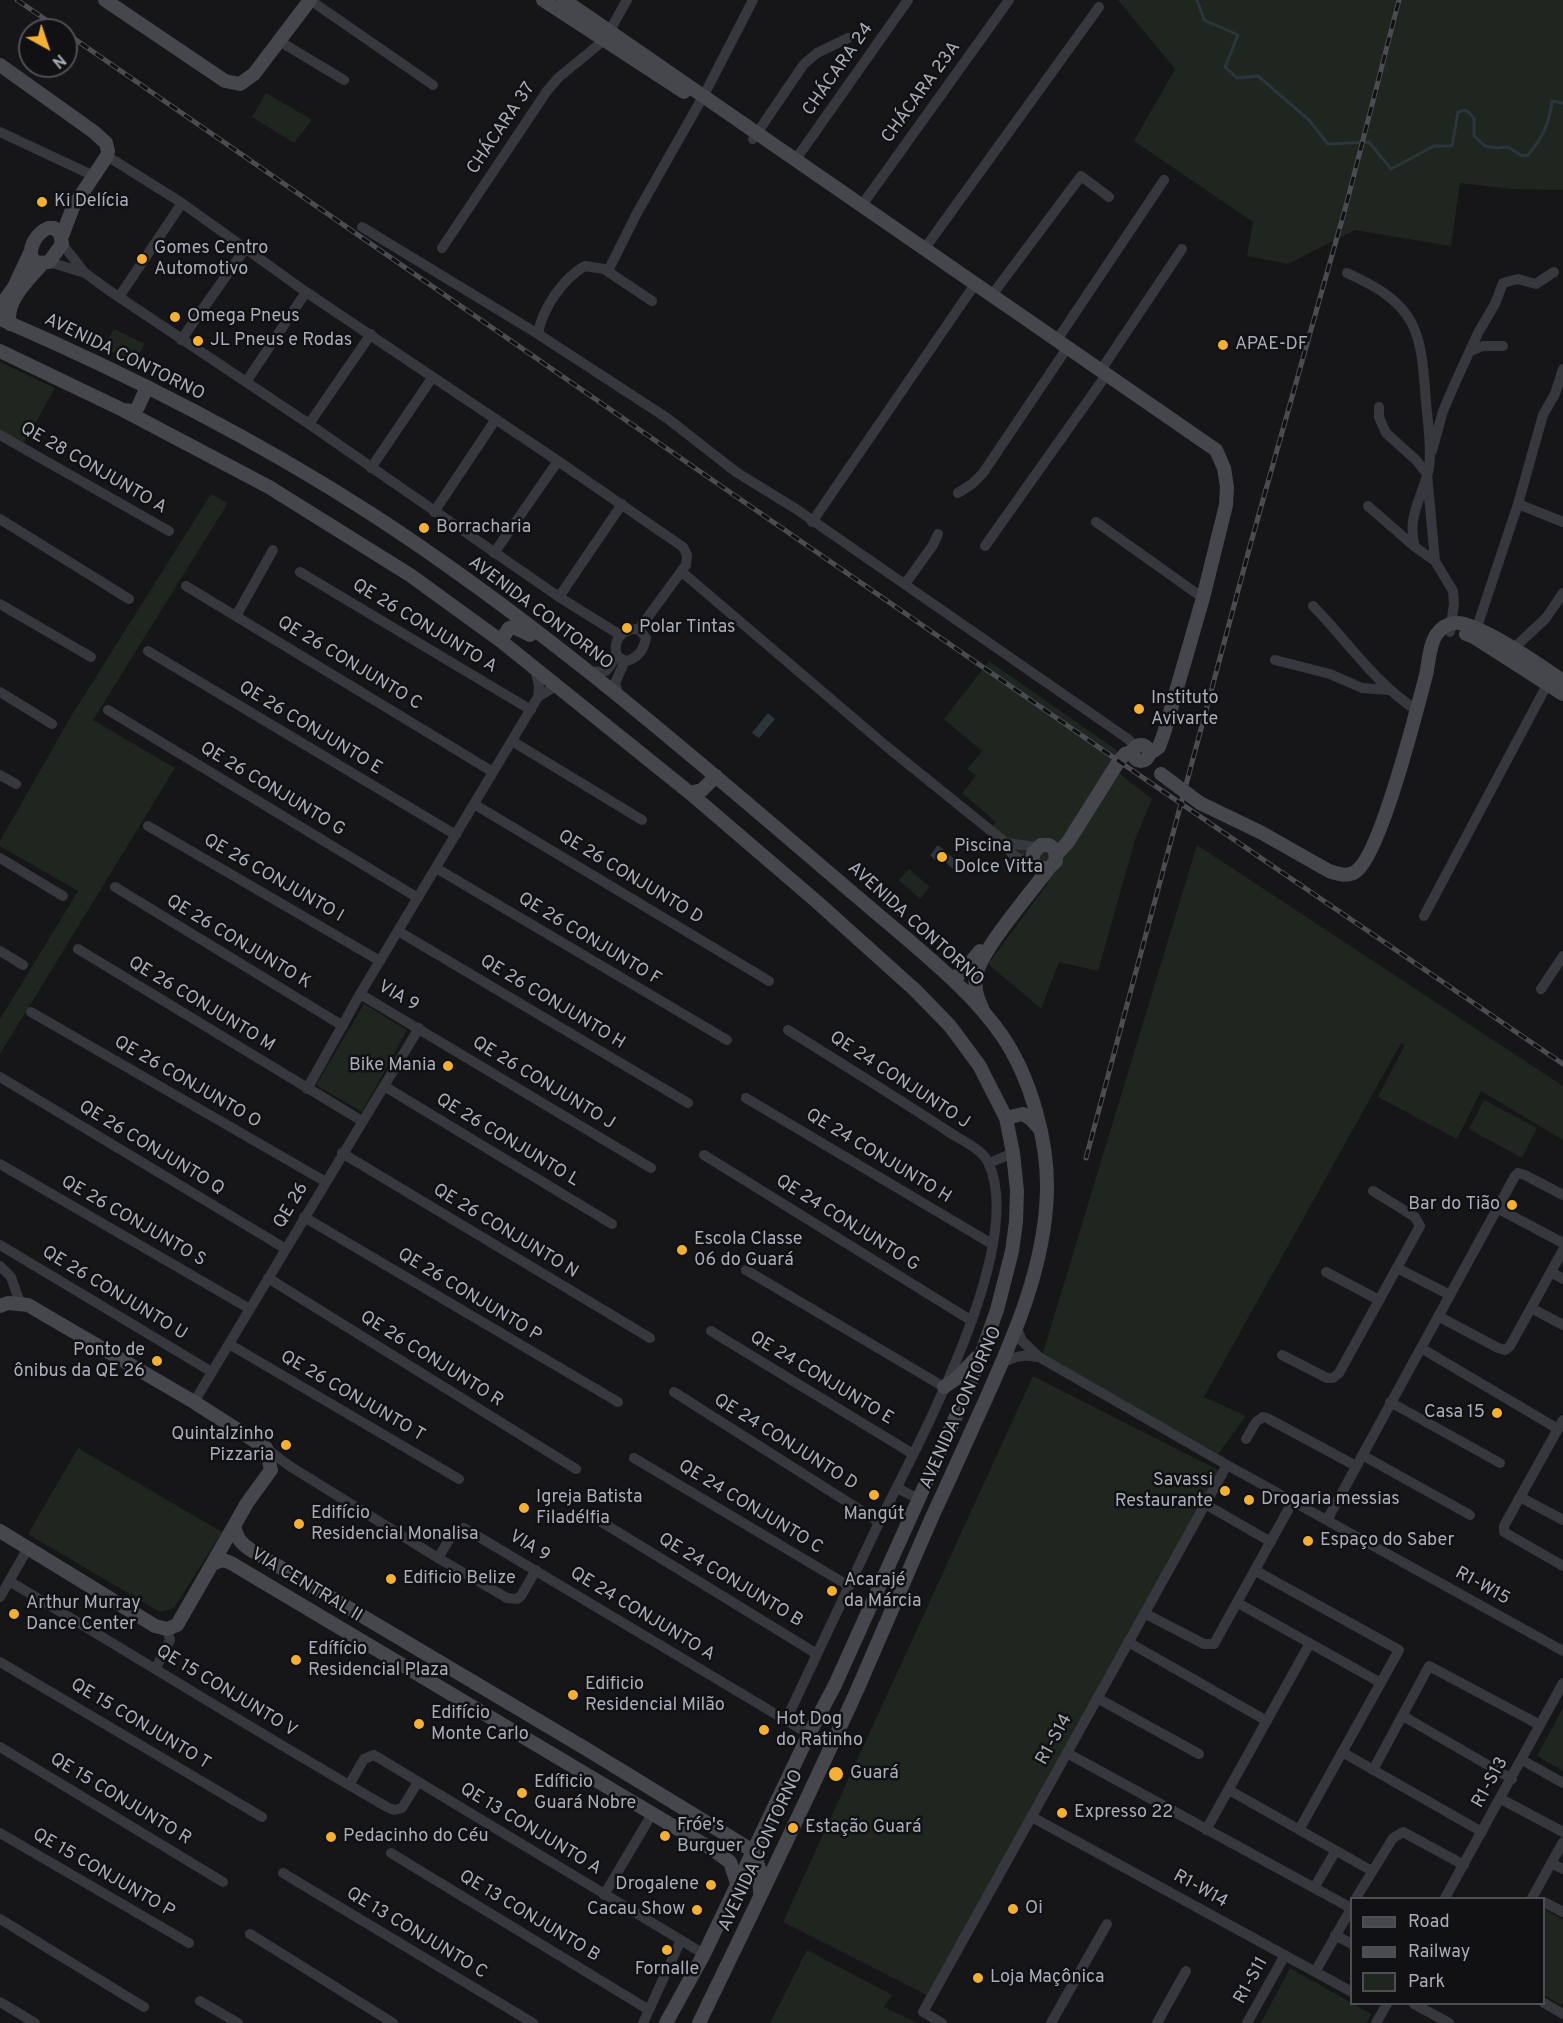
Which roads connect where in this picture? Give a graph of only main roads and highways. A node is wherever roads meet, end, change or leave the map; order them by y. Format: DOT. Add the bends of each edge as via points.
graph roads {
  1 [pos="105,0"];
  2 [pos="310,0"];
  3 [pos="543,0"];
  4 [pos="564,0"];
  5 [pos="607,35"];
  6 [pos="0,65"];
  7 [pos="756,136"];
  8 [pos="74,207"];
  9 [pos="48,228"];
  10 [pos="62,240"];
  11 [pos="30,253"];
  12 [pos="45,263"];
  13 [pos="0,307"];
  14 [pos="5,322"];
  15 [pos="0,351"];
  16 [pos="1101,375"];
  17 [pos="147,387"];
  18 [pos="123,410"];
  19 [pos="1476,633"];
  20 [pos="546,638"];
  21 [pos="501,641"];
  22 [pos="1563,681"];
  23 [pos="1563,694"];
  24 [pos="1142,754"];
  25 [pos="716,776"];
  26 [pos="690,793"];
  27 [pos="1043,856"];
  28 [pos="949,976"];
  29 [pos="986,1016"];
  30 [pos="1006,1118"];
  31 [pos="1041,1131"];
  32 [pos="0,1306"];
  33 [pos="982,1352"];
  34 [pos="944,1387"];
  35 [pos="234,1526"];
  36 [pos="0,1531"];
  37 [pos="212,1564"];
  38 [pos="289,1573"];
  39 [pos="886,1574"];
  40 [pos="904,1580"];
  41 [pos="279,1590"];
  42 [pos="848,1655"];
  43 [pos="867,1666"];
  44 [pos="835,1685"];
  45 [pos="856,1691"];
  46 [pos="583,1747"];
  47 [pos="572,1766"];
  48 [pos="687,1811"];
  49 [pos="676,1829"];
  50 [pos="753,1851"];
  51 [pos="737,1883"];
  52 [pos="760,1898"];
  53 [pos="666,2023"];
  54 [pos="699,2023"];
  1 -- 2 [label="main road" via="229,83 240,84 248,81"];
  3 -- 5 [label="main road"];
  4 -- 5 [label="main road"];
  5 -- 7 [label="main road"];
  6 -- 8 [label="main road" via="106,143 107,156"];
  7 -- 16 [label="main road" via="1063,354"];
  7 -- 16 [label="main road" via="925,248"];
  8 -- 9 [label="main road"];
  8 -- 10 [label="main road"];
  9 -- 10 [label="main road" via="57,230"];
  9 -- 11 [label="main road" via="40,233"];
  10 -- 12 [label="main road"];
  11 -- 12 [label="main road" via="34,261"];
  11 -- 13 [label="main road"];
  12 -- 14 [label="main road" via="14,300"];
  14 -- 17 [label="main road, AVENIDA CONTORNO"];
  15 -- 18 [label="main road, AVENIDA CONTORNO"];
  16 -- 24 [label="main road" via="1210,456 1225,476 1227,487 1203,598 1164,733 1159,747"];
  17 -- 18 [label="main road" via="134,411"];
  17 -- 20 [label="main road, AVENIDA CONTORNO" via="273,455 368,513"];
  18 -- 21 [label="main road, AVENIDA CONTORNO" via="269,487 410,575"];
  19 -- 22 [label="main road" via="1513,649"];
  19 -- 23 [label="main road"];
  19 -- 24 [label="main road, bridge" via="1459,623 1436,636 1389,803 1366,862 1355,873 1339,875 1329,871 1200,803 1159,773"];
  20 -- 21 [label="main road" via="513,627"];
  20 -- 25 [label="main road, AVENIDA CONTORNO"];
  21 -- 26 [label="main road, AVENIDA CONTORNO"];
  24 -- 27 [label="main road" via="1122,757 1075,829"];
  25 -- 26 [label="main road" via="702,790"];
  25 -- 28 [label="main road, AVENIDA CONTORNO"];
  26 -- 30 [label="main road, AVENIDA CONTORNO" via="915,990 950,1026 979,1065"];
  27 -- 28 [label="main road" via="1022,896 962,972 954,978"];
  27 -- 29 [label="main road" via="978,966 975,986"];
  28 -- 29 [label="main road, AVENIDA CONTORNO"];
  29 -- 31 [label="main road, AVENIDA CONTORNO" via="1016,1061"];
  30 -- 31 [label="main road" via="1026,1115"];
  30 -- 33 [label="main road, AVENIDA CONTORNO" via="1013,1153 1017,1222 997,1310"];
  31 -- 40 [label="main road, AVENIDA CONTORNO" via="1047,1191 1040,1254 1017,1328"];
  32 -- 35 [label="main road" via="28,1305 266,1448 271,1470"];
  33 -- 34 [label="main road"];
  33 -- 39 [label="main road, AVENIDA CONTORNO"];
  35 -- 37 [label="main road"];
  35 -- 38 [label="main road, VIA CENTRAL II" via="236,1536 245,1546"];
  36 -- 37 [label="main road" via="155,1626 167,1629 177,1625"];
  37 -- 41 [label="main road, VIA CENTRAL II" via="223,1560 231,1563"];
  38 -- 41 [label="main road"];
  38 -- 46 [label="main road, VIA CENTRAL II"];
  39 -- 40 [label="main road" via="892,1584"];
  39 -- 42 [label="main road, AVENIDA CONTORNO"];
  40 -- 43 [label="main road, AVENIDA CONTORNO"];
  41 -- 47 [label="main road, VIA CENTRAL II"];
  42 -- 43 [label="main road" via="852,1670"];
  42 -- 44 [label="main road, AVENIDA CONTORNO"];
  43 -- 45 [label="main road, AVENIDA CONTORNO"];
  44 -- 45 [label="main road" via="844,1682"];
  44 -- 50 [label="main road, AVENIDA CONTORNO"];
  45 -- 52 [label="main road, AVENIDA CONTORNO"];
  46 -- 47 [label="main road"];
  46 -- 48 [label="main road, VIA CENTRAL II"];
  47 -- 49 [label="main road, VIA CENTRAL II"];
  48 -- 49 [label="main road"];
  48 -- 50 [label="main road, VIA CENTRAL II"];
  49 -- 51 [label="main road, VIA CENTRAL II" via="726,1859"];
  50 -- 51 [label="main road, AVENIDA CONTORNO"];
  50 -- 52 [label="main road" via="759,1868"];
  51 -- 53 [label="main road, AVENIDA CONTORNO"];
  52 -- 54 [label="main road, AVENIDA CONTORNO"];
}
